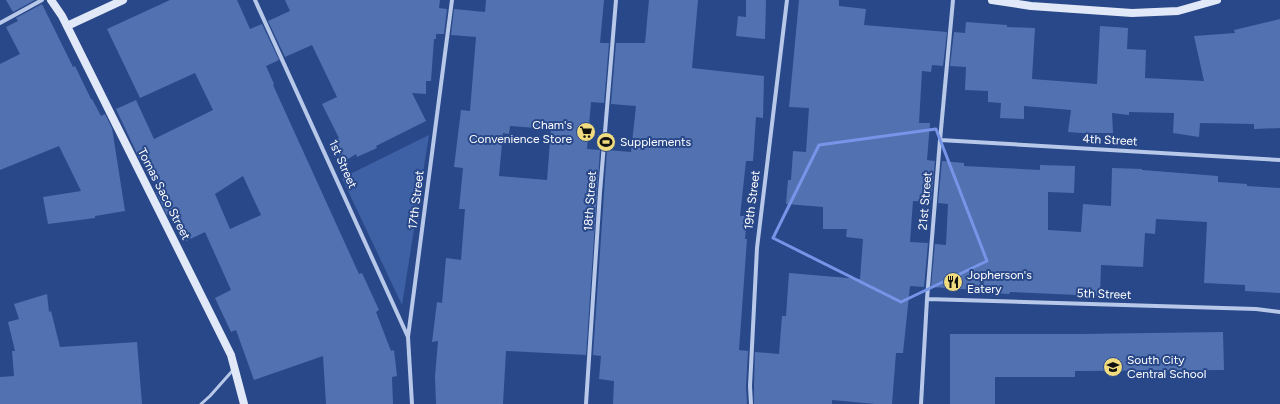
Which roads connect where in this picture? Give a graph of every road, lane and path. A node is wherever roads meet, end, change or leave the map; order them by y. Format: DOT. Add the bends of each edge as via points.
graph roads {
  1 [pos="42,0"];
  2 [pos="51,0"];
  3 [pos="123,0"];
  4 [pos="256,0"];
  5 [pos="452,0"];
  6 [pos="616,0"];
  7 [pos="787,0"];
  8 [pos="953,0"];
  9 [pos="992,0"];
  10 [pos="1217,0"];
  11 [pos="0,23"];
  12 [pos="67,26"];
  13 [pos="940,140"];
  14 [pos="1280,160"];
  15 [pos="927,299"];
  16 [pos="1280,312"];
  17 [pos="408,337"];
  18 [pos="235,368"];
  19 [pos="201,404"];
  20 [pos="244,404"];
  21 [pos="412,404"];
  22 [pos="586,404"];
  23 [pos="751,404"];
  24 [pos="921,404"];
  1 -- 11 [label="street"];
  2 -- 12 [label="street, Tomas Saco Street"];
  3 -- 12 [label="street"];
  4 -- 17 [label="street, 1st Street"];
  5 -- 17 [label="street, 17th Street"];
  6 -- 22 [label="street, 18th Street"];
  7 -- 23 [label="street, 19th Street" via="757,248"];
  8 -- 13 [label="street, 21st Street"];
  9 -- 10 [label="street" via="1031,6 1132,13 1178,12"];
  12 -- 18 [label="street, Tomas Saco Street" via="231,355"];
  13 -- 14 [label="street, 4th Street"];
  13 -- 15 [label="street, 21st Street"];
  15 -- 16 [label="street, 5th Street" via="1256,309"];
  15 -- 24 [label="street, 21st Street"];
  17 -- 21 [label="street, 17th Street"];
  18 -- 19 [label="lane"];
  18 -- 20 [label="street, Tomas Saco Street"];
}
